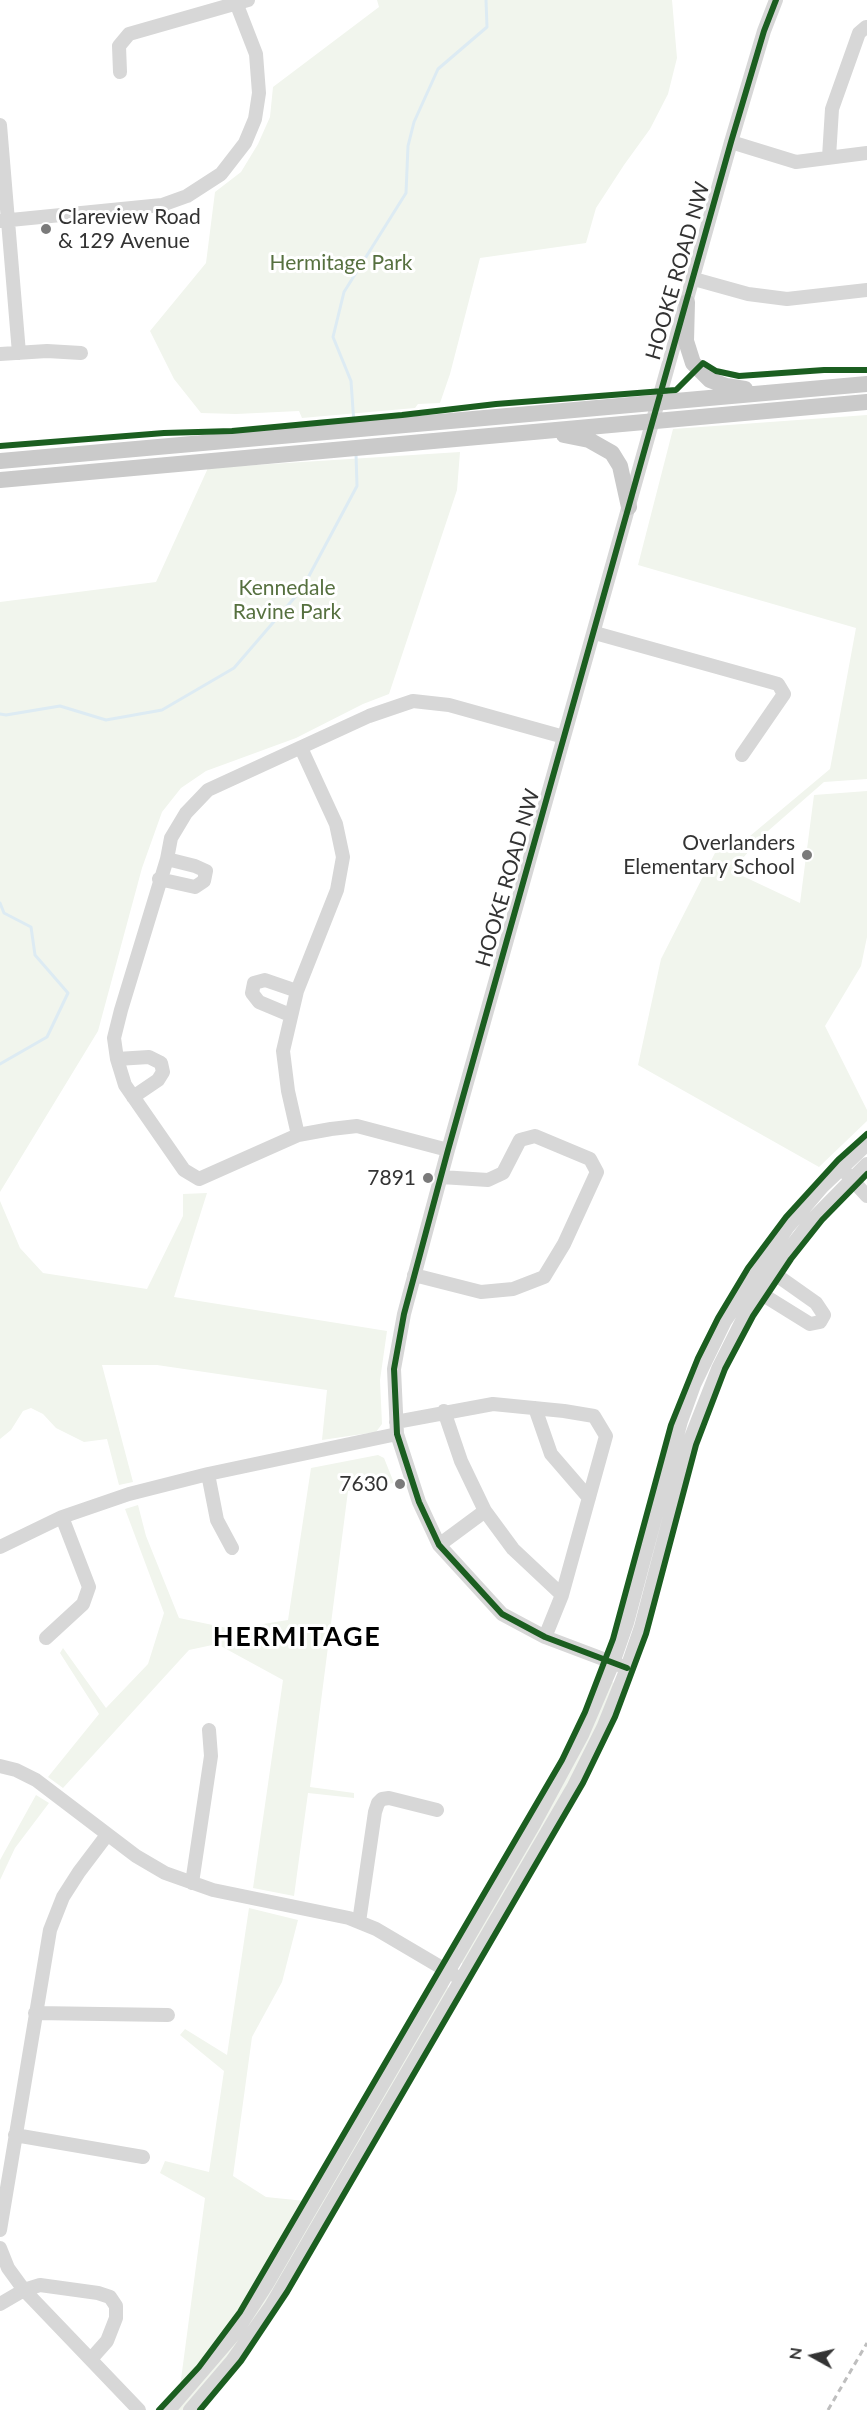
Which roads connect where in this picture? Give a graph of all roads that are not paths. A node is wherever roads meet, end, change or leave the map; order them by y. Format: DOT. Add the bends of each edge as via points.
graph roads {
  1 [pos="776,0"];
  2 [pos="239,1"];
  3 [pos="866,27"];
  4 [pos="120,72"];
  5 [pos="0,124"];
  6 [pos="731,142"];
  7 [pos="867,153"];
  8 [pos="828,157"];
  9 [pos="4,220"];
  10 [pos="694,279"];
  11 [pos="867,290"];
  12 [pos="687,302"];
  13 [pos="19,353"];
  14 [pos="81,353"];
  15 [pos="0,354"];
  16 [pos="867,384"];
  17 [pos="770,393"];
  18 [pos="867,402"];
  19 [pos="657,403"];
  20 [pos="652,421"];
  21 [pos="524,433"];
  22 [pos="0,461"];
  23 [pos="0,480"];
  24 [pos="629,507"];
  25 [pos="595,633"];
  26 [pos="564,737"];
  27 [pos="301,748"];
  28 [pos="742,755"];
  29 [pos="166,858"];
  30 [pos="159,879"];
  31 [pos="297,991"];
  32 [pos="290,1015"];
  33 [pos="117,1059"];
  34 [pos="133,1097"];
  35 [pos="298,1135"];
  36 [pos="867,1144"];
  37 [pos="448,1150"];
  38 [pos="867,1164"];
  39 [pos="846,1174"];
  40 [pos="441,1177"];
  41 [pos="867,1196"];
  42 [pos="767,1269"];
  43 [pos="414,1275"];
  44 [pos="753,1288"];
  45 [pos="534,1408"];
  46 [pos="444,1411"];
  47 [pos="396,1428"];
  48 [pos="208,1474"];
  49 [pos="589,1498"];
  50 [pos="485,1512"];
  51 [pos="62,1517"];
  52 [pos="439,1545"];
  53 [pos="0,1547"];
  54 [pos="232,1548"];
  55 [pos="562,1595"];
  56 [pos="545,1637"];
  57 [pos="46,1638"];
  58 [pos="613,1663"];
  59 [pos="627,1668"];
  60 [pos="209,1730"];
  61 [pos="0,1766"];
  62 [pos="438,1810"];
  63 [pos="107,1835"];
  64 [pos="192,1883"];
  65 [pos="359,1922"];
  66 [pos="449,1972"];
  67 [pos="461,1979"];
  68 [pos="35,2013"];
  69 [pos="168,2015"];
  70 [pos="15,2135"];
  71 [pos="143,2157"];
  72 [pos="0,2230"];
  73 [pos="0,2248"];
  74 [pos="24,2290"];
  75 [pos="0,2304"];
  76 [pos="91,2359"];
  77 [pos="139,2410"];
  78 [pos="169,2410"];
  79 [pos="190,2410"];
  1 -- 6 [label="street, HOOKE ROAD NW"];
  2 -- 4 [label="street" via="129,34 119,46"];
  2 -- 9 [label="street" via="256,54 259,93 255,119 245,143 220,174 187,196 162,205"];
  3 -- 8 [label="street" via="858,33 832,109"];
  5 -- 9 [label="street"];
  6 -- 8 [label="street" via="796,162"];
  6 -- 10 [label="street, HOOKE ROAD NW"];
  7 -- 8 [label="street"];
  9 -- 13 [label="street"];
  10 -- 11 [label="street" via="748,294 787,298"];
  10 -- 12 [label="street, HOOKE ROAD NW"];
  12 -- 17 [label="main road" via="686,341 697,369 717,383"];
  12 -- 19 [label="street, HOOKE ROAD NW"];
  13 -- 14 [label="street"];
  13 -- 15 [label="street"];
  16 -- 17 [label="main road"];
  17 -- 19 [label="main road"];
  18 -- 20 [label="main road"];
  19 -- 20 [label="street, HOOKE ROAD NW"];
  19 -- 22 [label="main road"];
  20 -- 21 [label="main road"];
  20 -- 24 [label="street, HOOKE ROAD NW"];
  21 -- 23 [label="main road"];
  21 -- 24 [label="main road" via="589,440 612,453 621,466"];
  24 -- 25 [label="street, HOOKE ROAD NW"];
  25 -- 26 [label="street, HOOKE ROAD NW"];
  25 -- 28 [label="street" via="778,684 784,694"];
  26 -- 27 [label="street" via="449,705 413,701 388,708"];
  26 -- 37 [label="street, HOOKE ROAD NW"];
  27 -- 29 [label="street" via="208,790 186,813 171,838"];
  27 -- 31 [label="street" via="336,824 343,857 337,890"];
  29 -- 30 [label="street"];
  29 -- 30 [label="street" via="206,872 204,881 195,887"];
  30 -- 33 [label="street" via="114,1038"];
  31 -- 32 [label="street"];
  31 -- 32 [label="street" via="265,980 254,983 252,993 259,1002"];
  32 -- 35 [label="street" via="283,1051"];
  33 -- 34 [label="street"];
  33 -- 34 [label="street" via="149,1057 161,1063 163,1072 158,1080"];
  34 -- 35 [label="street" via="184,1170 199,1179"];
  35 -- 37 [label="street" via="357,1126"];
  36 -- 39 [label="street"];
  37 -- 40 [label="street, HOOKE ROAD NW"];
  38 -- 39 [label="street"];
  39 -- 41 [label="street"];
  39 -- 42 [label="street" via="810,1222"];
  40 -- 43 [label="street, HOOKE ROAD NW"];
  40 -- 43 [label="street" via="488,1180 503,1173 520,1140 535,1136 590,1159 597,1172 544,1277 513,1289 481,1292"];
  42 -- 44 [label="street"];
  42 -- 44 [label="street" via="816,1303 824,1315 820,1322 810,1324"];
  43 -- 47 [label="street, HOOKE ROAD NW" via="394,1369"];
  44 -- 58 [label="street" via="715,1338 681,1421"];
  44 -- 59 [label="street" via="690,1440"];
  45 -- 46 [label="street" via="493,1404"];
  45 -- 49 [label="street" via="551,1454"];
  45 -- 49 [label="street" via="594,1416 606,1436"];
  46 -- 47 [label="street"];
  46 -- 50 [label="street" via="461,1461"];
  47 -- 48 [label="street"];
  47 -- 52 [label="street, HOOKE ROAD NW" via="419,1503"];
  48 -- 51 [label="street" via="129,1494"];
  48 -- 54 [label="street" via="217,1520"];
  49 -- 55 [label="street"];
  50 -- 52 [label="street"];
  50 -- 55 [label="street" via="513,1549"];
  51 -- 53 [label="street"];
  51 -- 57 [label="street" via="88,1587 83,1604"];
  52 -- 56 [label="street, HOOKE ROAD NW" via="502,1614"];
  55 -- 56 [label="street"];
  56 -- 58 [label="street, HOOKE ROAD NW"];
  58 -- 59 [label="street, HOOKE ROAD NW"];
  58 -- 66 [label="street" via="561,1777"];
  59 -- 67 [label="street" via="574,1786"];
  60 -- 64 [label="street" via="211,1756"];
  61 -- 63 [label="street" via="36,1780"];
  62 -- 65 [label="street" via="388,1798 378,1803"];
  63 -- 64 [label="street" via="154,1867"];
  63 -- 68 [label="street" via="57,1909"];
  64 -- 65 [label="street"];
  65 -- 66 [label="street"];
  66 -- 67 [label="street"];
  66 -- 78 [label="street" via="254,2305 217,2357"];
  67 -- 79 [label="street" via="271,2306 232,2361"];
  68 -- 69 [label="street"];
  68 -- 70 [label="street"];
  70 -- 71 [label="street"];
  70 -- 72 [label="street"];
  73 -- 74 [label="street"];
  74 -- 75 [label="street"];
  74 -- 76 [label="street"];
  74 -- 76 [label="street" via="45,2285 98,2292 113,2300 116,2318 107,2342"];
  76 -- 77 [label="street"];
}
